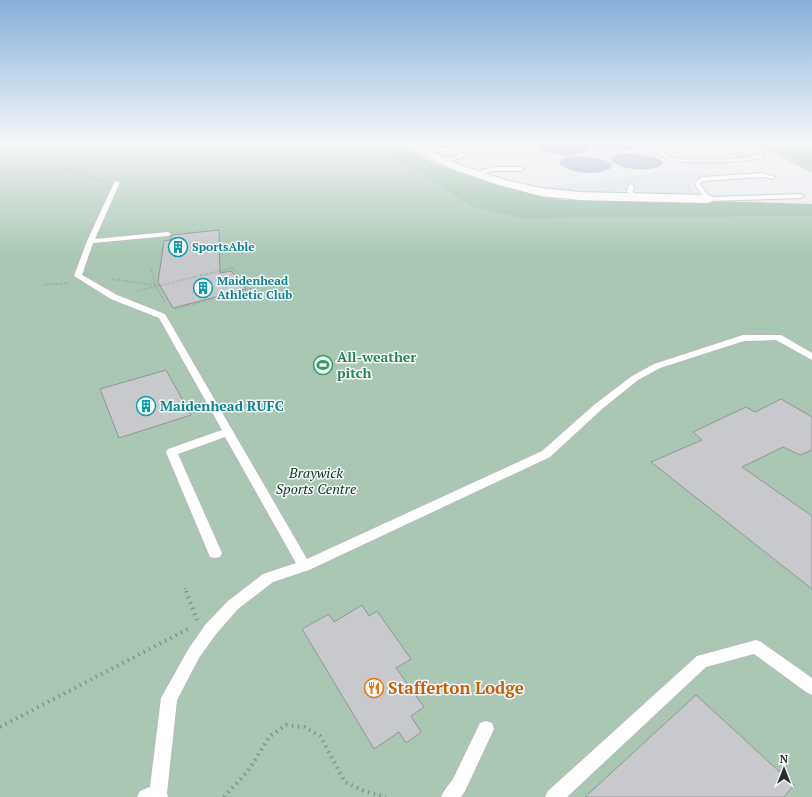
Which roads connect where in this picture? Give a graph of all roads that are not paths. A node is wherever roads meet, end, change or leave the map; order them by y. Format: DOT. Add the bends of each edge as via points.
graph roads {
  1 [pos="495,180"];
  2 [pos="700,180"];
  3 [pos="748,180"];
  4 [pos="117,182"];
  5 [pos="801,196"];
  6 [pos="707,199"];
  7 [pos="168,234"];
  8 [pos="90,241"];
  9 [pos="812,357"];
  10 [pos="228,432"];
  11 [pos="215,553"];
  12 [pos="304,566"];
  13 [pos="812,687"];
  14 [pos="486,729"];
  15 [pos="154,796"];
  16 [pos="450,797"];
  17 [pos="554,797"];
  1 -- 6 [label="street" via="541,192 580,196 633,191"];
  2 -- 6 [label="lane" via="697,182"];
  3 -- 6 [label="lane" via="702,183"];
  4 -- 8 [label="lane"];
  5 -- 6 [label="lane"];
  7 -- 8 [label="lane"];
  8 -- 10 [label="lane" via="78,276 114,297 162,316"];
  9 -- 12 [label="lane" via="778,337 743,338 657,366 635,378 598,407 546,454"];
  10 -- 11 [label="lane" via="172,452"];
  10 -- 12 [label="lane"];
  12 -- 15 [label="lane" via="268,578 205,626 194,653 169,698"];
  13 -- 17 [label="lane" via="756,647 702,661"];
  14 -- 16 [label="lane" via="459,785"];
}
